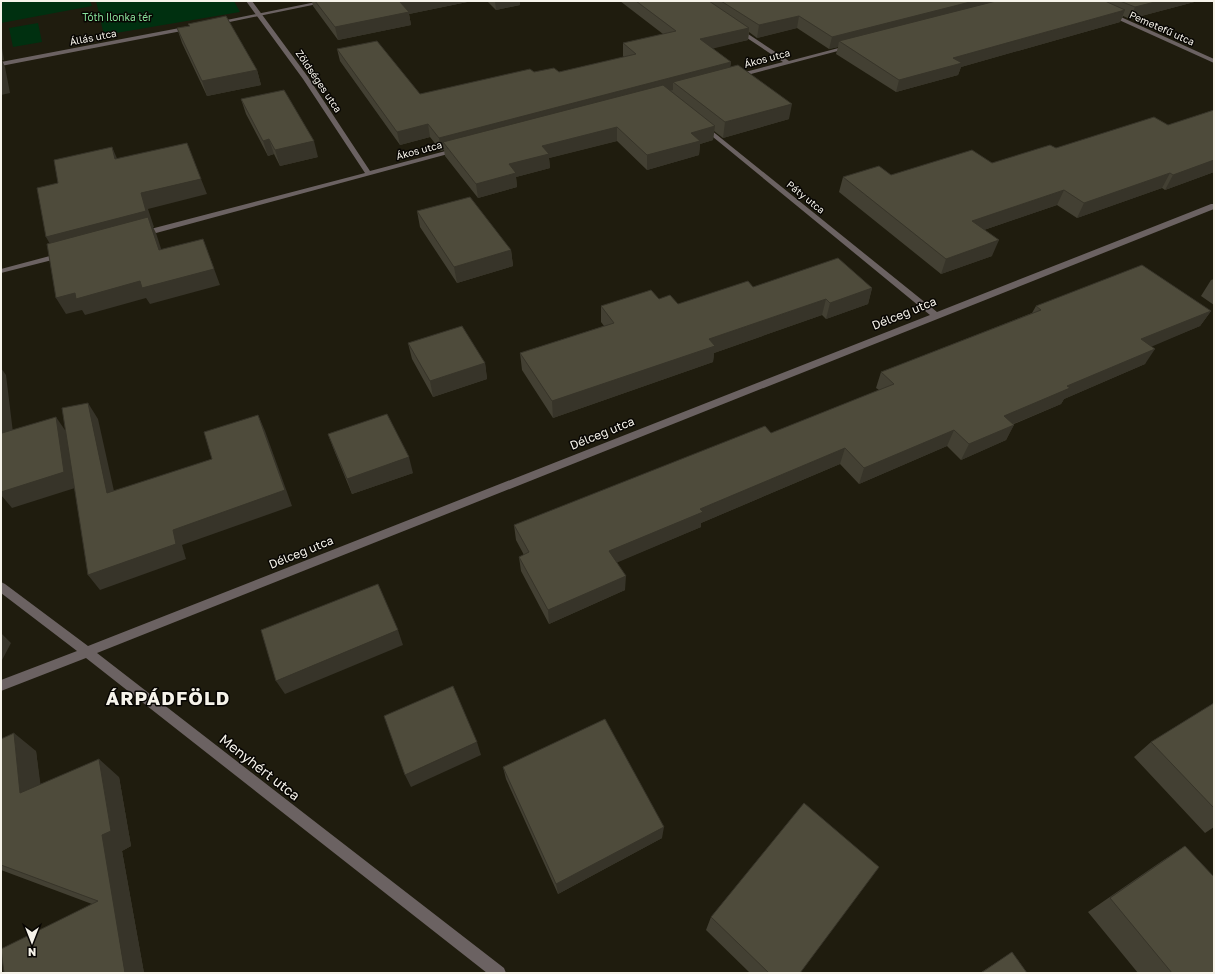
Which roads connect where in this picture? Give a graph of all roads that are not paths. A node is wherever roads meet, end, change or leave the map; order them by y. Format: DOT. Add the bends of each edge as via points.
graph roads {
  1 [pos="249,1"];
  2 [pos="329,1"];
  3 [pos="1102,10"];
  4 [pos="260,15"];
  5 [pos="729,23"];
  6 [pos="205,25"];
  7 [pos="197,26"];
  8 [pos="858,45"];
  9 [pos="1214,61"];
  10 [pos="788,63"];
  11 [pos="1,64"];
  12 [pos="730,78"];
  13 [pos="695,120"];
  14 [pos="467,148"];
  15 [pos="369,174"];
  16 [pos="1214,206"];
  17 [pos="131,237"];
  18 [pos="70,253"];
  19 [pos="1,271"];
  20 [pos="935,315"];
  21 [pos="1,587"];
  22 [pos="87,652"];
  23 [pos="1,686"];
  24 [pos="499,973"];
  1 -- 4 [label="street, Zöldséges utca"];
  2 -- 4 [label="street"];
  3 -- 9 [label="street, Pemetefű utca"];
  4 -- 6 [label="street"];
  4 -- 15 [label="street, Zöldséges utca" via="306,78"];
  5 -- 10 [label="street"];
  7 -- 11 [label="street, Állás utca"];
  8 -- 10 [label="street, Ákos utca"];
  10 -- 12 [label="street, Ákos utca"];
  13 -- 20 [label="street, Páty utca"];
  14 -- 15 [label="street, Ákos utca"];
  15 -- 17 [label="street, Ákos utca"];
  16 -- 20 [label="street, Délceg utca"];
  18 -- 19 [label="street"];
  20 -- 22 [label="street, Délceg utca"];
  21 -- 22 [label="street, Menyhért utca"];
  22 -- 23 [label="street, Délceg utca"];
  22 -- 24 [label="street, Menyhért utca"];
}
